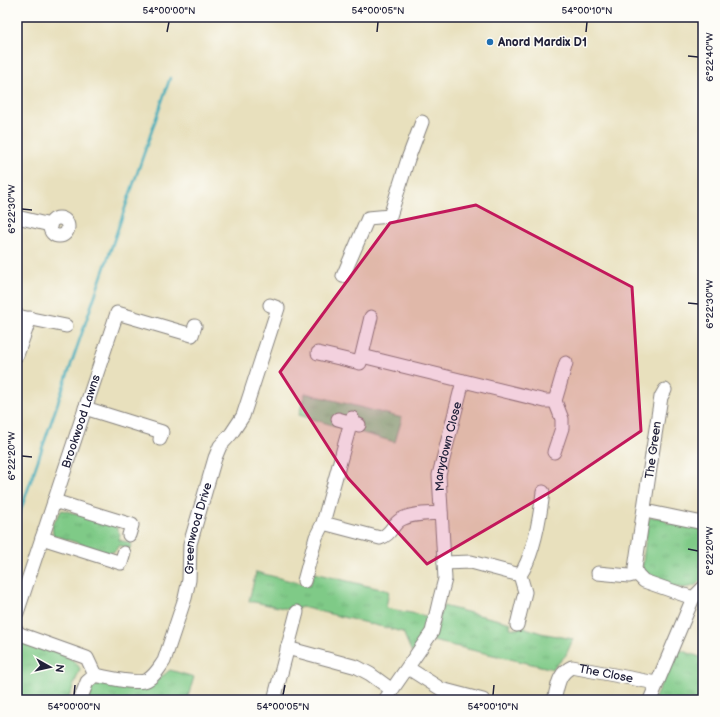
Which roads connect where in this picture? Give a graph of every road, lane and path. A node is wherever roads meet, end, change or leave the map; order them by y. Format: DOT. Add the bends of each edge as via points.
graph roads {
  1 [pos="422,122"];
  2 [pos="17,217"];
  3 [pos="50,225"];
  4 [pos="343,276"];
  5 [pos="270,305"];
  6 [pos="23,317"];
  7 [pos="371,318"];
  8 [pos="67,325"];
  9 [pos="195,326"];
  10 [pos="318,353"];
  11 [pos="17,355"];
  12 [pos="362,356"];
  13 [pos="566,363"];
  14 [pos="463,381"];
  15 [pos="665,390"];
  16 [pos="555,401"];
  17 [pos="85,408"];
  18 [pos="350,421"];
  19 [pos="160,439"];
  20 [pos="554,452"];
  21 [pos="543,492"];
  22 [pos="54,501"];
  23 [pos="644,511"];
  24 [pos="441,514"];
  25 [pos="323,523"];
  26 [pos="703,523"];
  27 [pos="129,535"];
  28 [pos="42,538"];
  29 [pos="124,553"];
  30 [pos="444,563"];
  31 [pos="598,573"];
  32 [pos="636,574"];
  33 [pos="520,575"];
  34 [pos="304,581"];
  35 [pos="703,588"];
  36 [pos="693,598"];
  37 [pos="297,612"];
  38 [pos="17,613"];
  39 [pos="517,625"];
  40 [pos="17,631"];
  41 [pos="287,648"];
  42 [pos="408,668"];
  43 [pos="95,675"];
  44 [pos="656,683"];
  45 [pos="388,695"];
  46 [pos="80,700"];
  47 [pos="274,700"];
  48 [pos="483,700"];
  49 [pos="554,700"];
  50 [pos="650,700"];
  1 -- 4 [label="street" via="390,216 368,218"];
  2 -- 3 [label="street"];
  5 -- 43 [label="street, Greenwood Drive" via="278,308 243,416 220,446 196,521 190,544 190,580 164,661 157,672 147,680 139,682"];
  6 -- 8 [label="street"];
  6 -- 11 [label="street"];
  7 -- 12 [label="street"];
  9 -- 17 [label="street, Brookwood Lawns" via="192,335 118,313"];
  10 -- 12 [label="street" via="360,363"];
  12 -- 14 [label="street"];
  13 -- 16 [label="street"];
  14 -- 16 [label="street" via="545,401"];
  14 -- 24 [label="street, Manydown Close" via="439,475"];
  15 -- 23 [label="street, The Green" via="661,397"];
  16 -- 20 [label="street" via="562,423"];
  17 -- 19 [label="street" via="162,432"];
  17 -- 22 [label="street, Brookwood Lawns"];
  18 -- 25 [label="street"];
  21 -- 33 [label="street" via="541,511 528,561"];
  22 -- 27 [label="street" via="132,525"];
  22 -- 28 [label="street, Brookwood Lawns"];
  23 -- 26 [label="street"];
  23 -- 32 [label="street, The Green"];
  24 -- 25 [label="street" via="409,516 399,520 387,536 380,538"];
  24 -- 30 [label="street, Manydown Close"];
  25 -- 34 [label="street" via="316,537"];
  28 -- 29 [label="street" via="121,563"];
  28 -- 38 [label="street, Brookwood Lawns"];
  30 -- 33 [label="street" via="471,562"];
  30 -- 42 [label="street, Manydown Close" via="444,579 432,632"];
  31 -- 32 [label="street" via="629,576"];
  32 -- 36 [label="street" via="644,581"];
  33 -- 39 [label="street" via="525,592"];
  35 -- 36 [label="street"];
  36 -- 44 [label="street"];
  37 -- 41 [label="street"];
  40 -- 43 [label="street" via="87,658"];
  41 -- 45 [label="street, Manydown Close" via="357,667 370,674"];
  41 -- 47 [label="street"];
  42 -- 45 [label="street, Manydown Close"];
  42 -- 48 [label="street" via="441,689"];
  43 -- 46 [label="street" via="87,682"];
  44 -- 49 [label="street, The Close" via="572,667 565,670 560,678"];
  44 -- 50 [label="street"];
}
